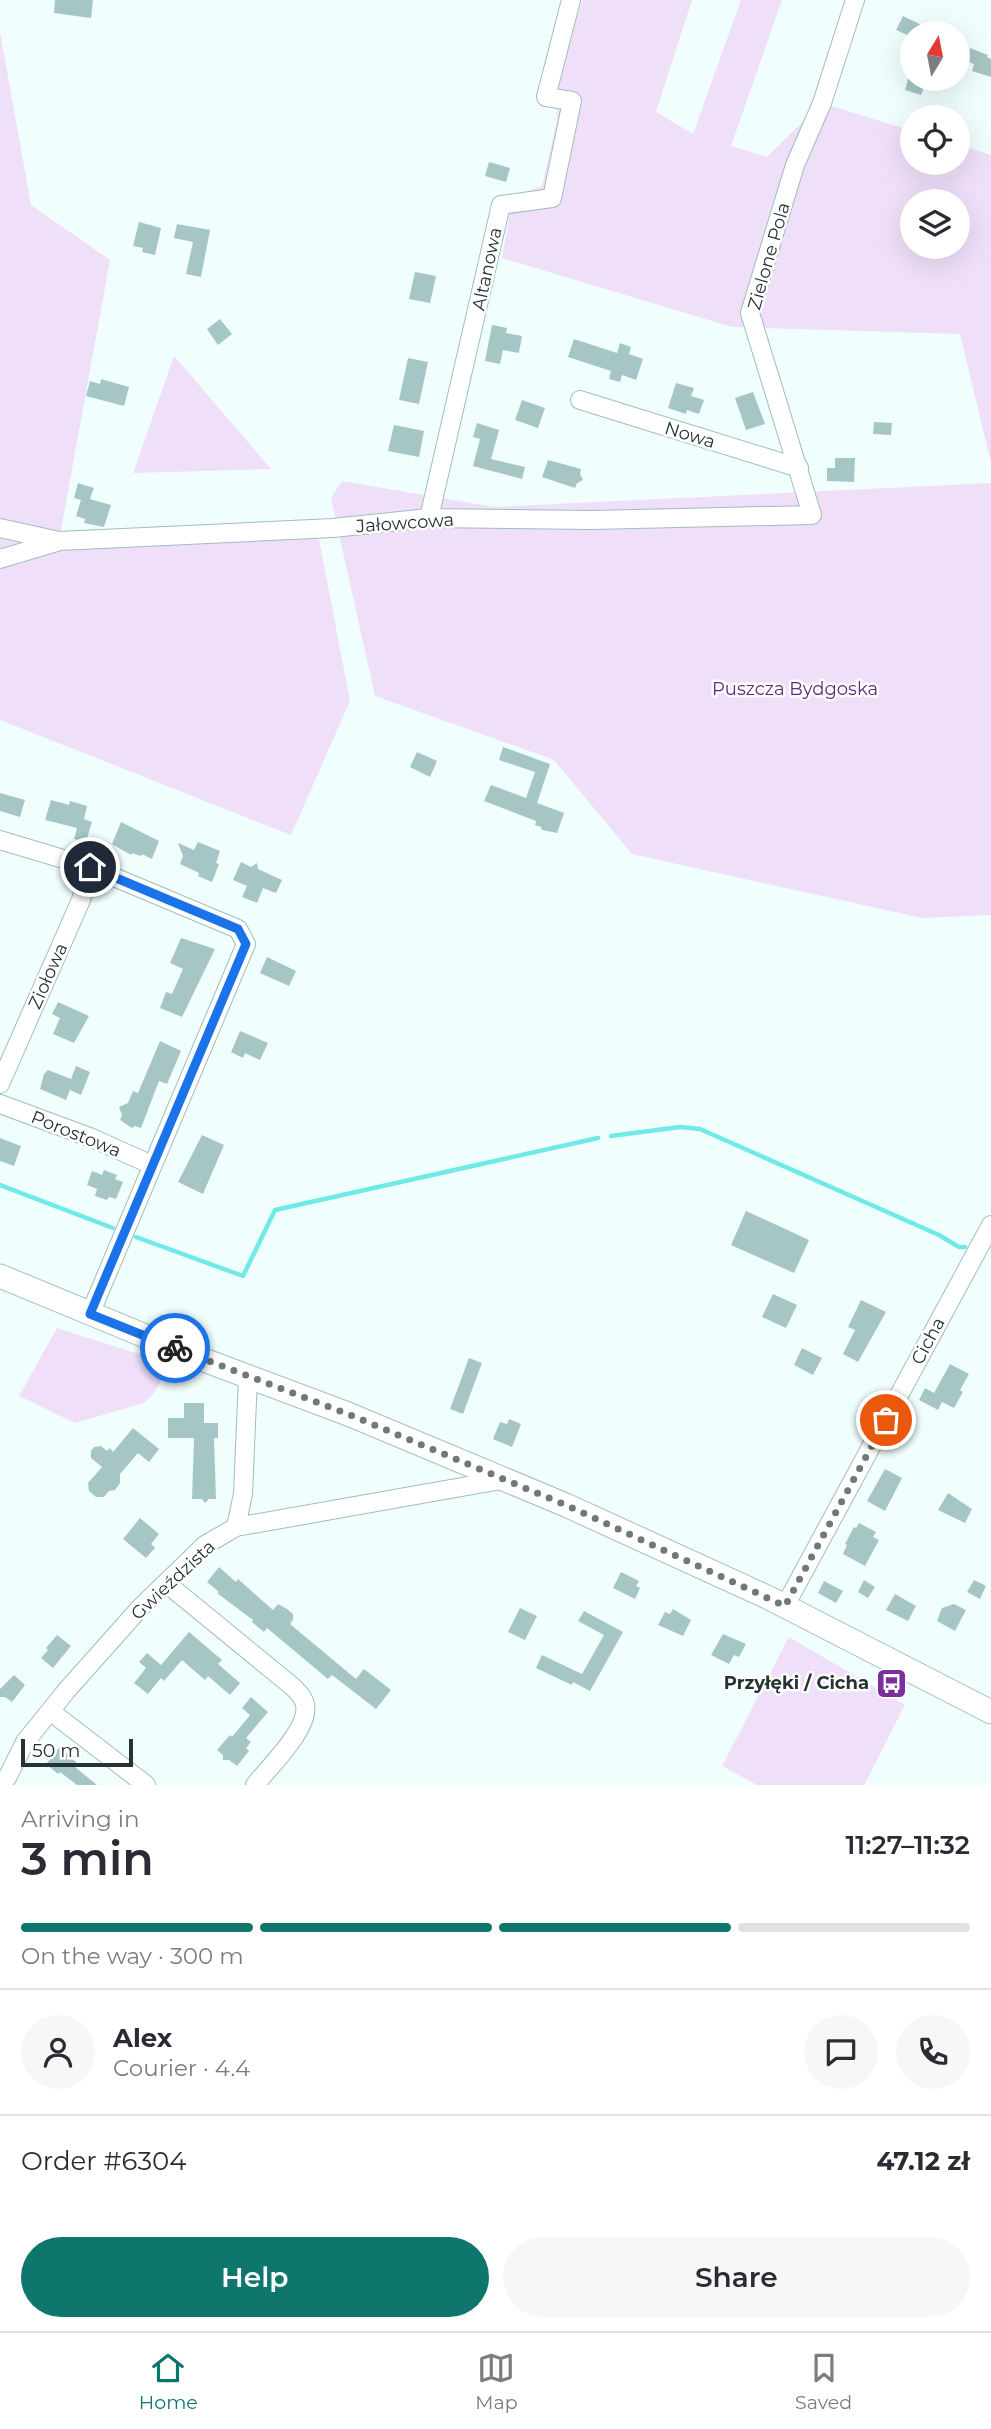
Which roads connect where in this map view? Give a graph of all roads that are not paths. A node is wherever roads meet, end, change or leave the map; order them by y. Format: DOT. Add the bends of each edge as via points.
graph roads {
  1 [pos="571,0"];
  2 [pos="855,0"];
  3 [pos="580,400"];
  4 [pos="799,468"];
  5 [pos="812,515"];
  6 [pos="429,519"];
  7 [pos="0,528"];
  8 [pos="59,541"];
  9 [pos="0,559"];
  10 [pos="0,840"];
  11 [pos="90,867"];
  12 [pos="0,1084"];
  13 [pos="0,1104"];
  14 [pos="152,1165"];
  15 [pos="991,1225"];
  16 [pos="0,1276"];
  17 [pos="90,1314"];
  18 [pos="248,1377"];
  19 [pos="501,1480"];
  20 [pos="236,1527"];
  21 [pos="166,1583"];
  22 [pos="785,1606"];
  23 [pos="50,1711"];
  24 [pos="991,1712"];
  25 [pos="1,1785"];
  26 [pos="146,1785"];
  27 [pos="255,1785"];
  1 -- 6 [label="street, Altanowa" via="547,97 572,101 552,198 501,205"];
  2 -- 4 [label="street, Zielone Pola" via="750,313"];
  3 -- 4 [label="street, Nowa"];
  4 -- 5 [label="street, Zielone Pola"];
  5 -- 6 [label="street, Jałowcowa"];
  6 -- 8 [label="street, Jałowcowa"];
  7 -- 8 [label="street, Jałowcowa"];
  8 -- 9 [label="street"];
  10 -- 11 [label="street"];
  11 -- 12 [label="street, Ziołowa" via="81,900"];
  11 -- 14 [label="street" via="238,929 246,944"];
  13 -- 14 [label="street, Porostowa"];
  14 -- 17 [label="street"];
  15 -- 22 [label="street, Cicha"];
  16 -- 17 [label="street"];
  17 -- 18 [label="street"];
  18 -- 19 [label="street"];
  18 -- 20 [label="street" via="243,1494"];
  19 -- 20 [label="street, Gwieździsta"];
  19 -- 22 [label="street"];
  20 -- 21 [label="street, Gwieździsta" via="205,1545"];
  21 -- 23 [label="street, Gwieździsta"];
  21 -- 27 [label="street" via="303,1698 303,1725"];
  22 -- 24 [label="street"];
  23 -- 25 [label="street, Gwieździsta" via="25,1742"];
  23 -- 26 [label="street"];
}
